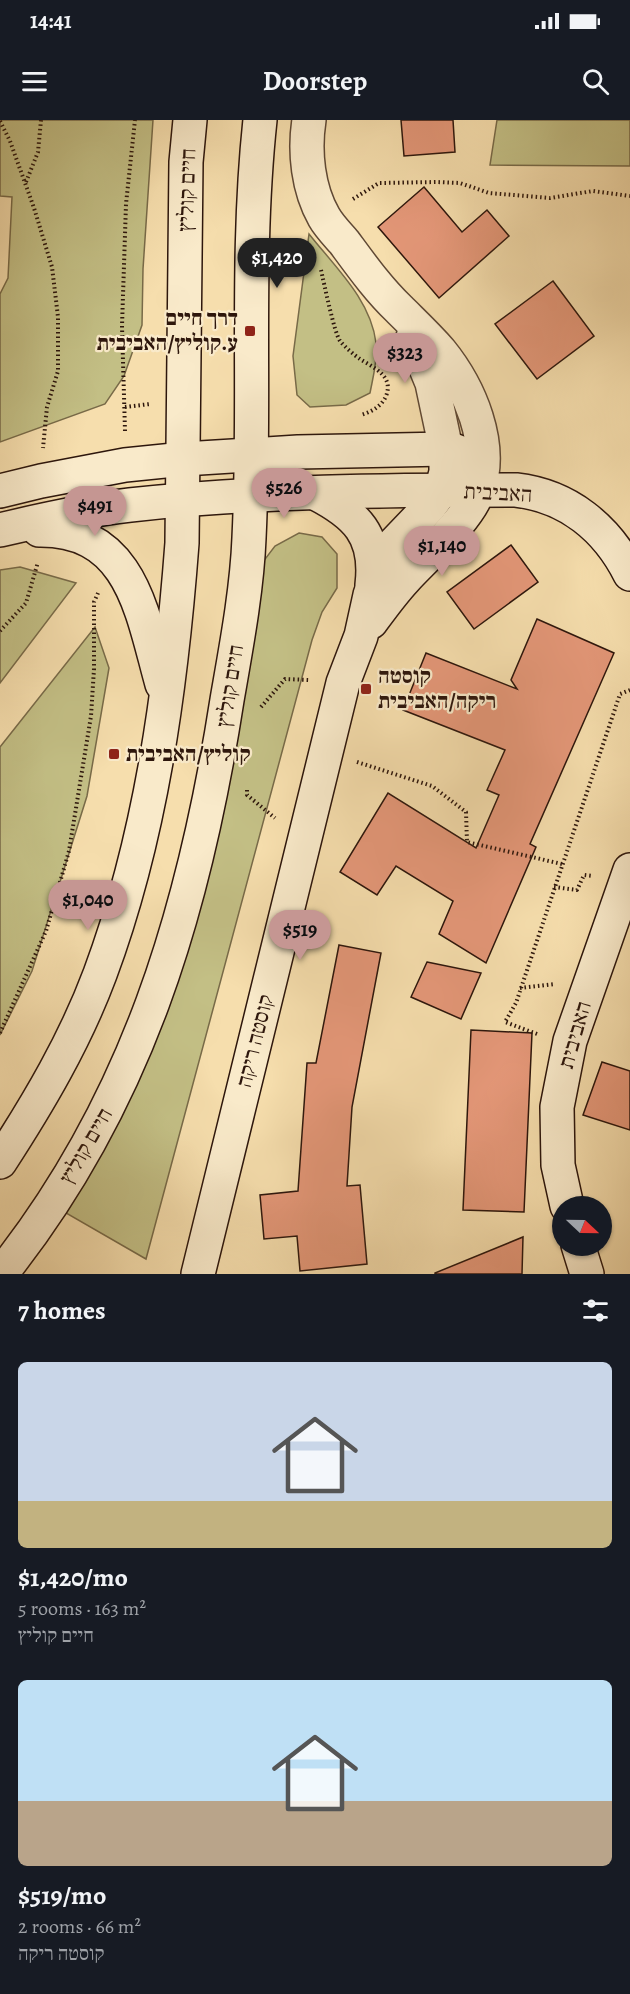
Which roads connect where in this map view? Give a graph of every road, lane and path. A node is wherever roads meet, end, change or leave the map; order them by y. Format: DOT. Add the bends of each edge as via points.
graph roads {
  1 [pos="41,120"];
  2 [pos="135,120"];
  3 [pos="190,120"];
  4 [pos="260,120"];
  5 [pos="309,120"];
  6 [pos="0,121"];
  7 [pos="25,183"];
  8 [pos="630,195"];
  9 [pos="324,217"];
  10 [pos="320,266"];
  11 [pos="398,309"];
  12 [pos="185,400"];
  13 [pos="357,416"];
  14 [pos="446,449"];
  15 [pos="250,455"];
  16 [pos="184,459"];
  17 [pos="41,481"];
  18 [pos="478,490"];
  19 [pos="0,491"];
  20 [pos="441,491"];
  21 [pos="315,493"];
  22 [pos="250,496"];
  23 [pos="183,501"];
  24 [pos="0,530"];
  25 [pos="48,530"];
  26 [pos="116,563"];
  27 [pos="630,574"];
  28 [pos="370,595"];
  29 [pos="0,631"];
  30 [pos="361,636"];
  31 [pos="344,682"];
  32 [pos="630,690"];
  33 [pos="166,697"];
  34 [pos="255,714"];
  35 [pos="326,750"];
  36 [pos="246,784"];
  37 [pos="303,842"];
  38 [pos="562,864"];
  39 [pos="630,870"];
  40 [pos="566,982"];
  41 [pos="520,988"];
  42 [pos="0,1033"];
  43 [pos="541,1036"];
  44 [pos="0,1162"];
  45 [pos="565,1196"];
  46 [pos="581,1256"];
  47 [pos="1,1274"];
  48 [pos="198,1274"];
  49 [pos="587,1274"];
  1 -- 7 [label="path" via="38,152"];
  2 -- 12 [label="path" via="126,204 124,406"];
  3 -- 12 [label="street, חיים קוליץ" via="186,162"];
  4 -- 15 [label="street, חיים קוליץ" via="251,249"];
  5 -- 9 [label="street" via="309,178"];
  6 -- 7 [label="path"];
  7 -- 17 [label="path" via="52,267 58,317 58,371 47,407"];
  8 -- 9 [label="path" via="593,191 550,198 489,193 460,183 379,183"];
  9 -- 11 [label="street"];
  10 -- 13 [label="path" via="339,339 358,358 378,369 388,387 384,400 375,409"];
  11 -- 14 [label="street" via="432,383"];
  11 -- 18 [label="street, קוסטה ריקה" via="442,353 467,395 483,449 484,469"];
  12 -- 16 [label="street, חיים קוליץ"];
  14 -- 15 [label="street"];
  14 -- 18 [label="street" via="460,452 474,465"];
  14 -- 20 [label="street"];
  15 -- 16 [label="street"];
  15 -- 22 [label="street, חיים קוליץ"];
  16 -- 17 [label="street" via="125,465"];
  16 -- 23 [label="street, חיים קוליץ"];
  17 -- 19 [label="street"];
  18 -- 20 [label="street, האביבית"];
  18 -- 27 [label="street, האביבית" via="532,492 565,503 607,538"];
  18 -- 30 [label="street, קוסטה ריקה" via="463,516 391,593"];
  20 -- 21 [label="street, האביבית"];
  20 -- 28 [label="street, קוסטה ריקה" via="389,549"];
  21 -- 22 [label="street, האביבית"];
  21 -- 28 [label="street" via="344,509 364,532 374,570"];
  22 -- 23 [label="street, האביבית"];
  22 -- 47 [label="street, חיים קוליץ" via="249,541 227,703 201,843 180,924 133,1055 107,1111 28,1240"];
  23 -- 24 [label="street, האביבית" via="128,506"];
  23 -- 33 [label="street, חיים קוליץ" via="177,605"];
  24 -- 25 [label="street"];
  25 -- 26 [label="street" via="91,541"];
  25 -- 29 [label="path" via="26,603"];
  26 -- 33 [label="street" via="139,605"];
  26 -- 42 [label="path" via="94,602 91,716 69,851 46,931"];
  28 -- 30 [label="street, קוסטה ריקה"];
  30 -- 31 [label="street, קוסטה ריקה"];
  31 -- 34 [label="path" via="285,679"];
  31 -- 35 [label="street, קוסטה ריקה"];
  32 -- 38 [label="path" via="620,694"];
  33 -- 44 [label="street, חיים קוליץ" via="143,828 122,910 99,976 48,1085"];
  35 -- 37 [label="street, קוסטה ריקה"];
  35 -- 38 [label="path" via="432,786 466,812 467,842"];
  36 -- 37 [label="path" via="248,795"];
  37 -- 48 [label="street, קוסטה ריקה"];
  38 -- 41 [label="path"];
  39 -- 45 [label="street, האביבית" via="570,1041 557,1107 558,1165"];
  40 -- 41 [label="path"];
  41 -- 43 [label="path" via="505,1022"];
  46 -- 49 [label="street"];
}
